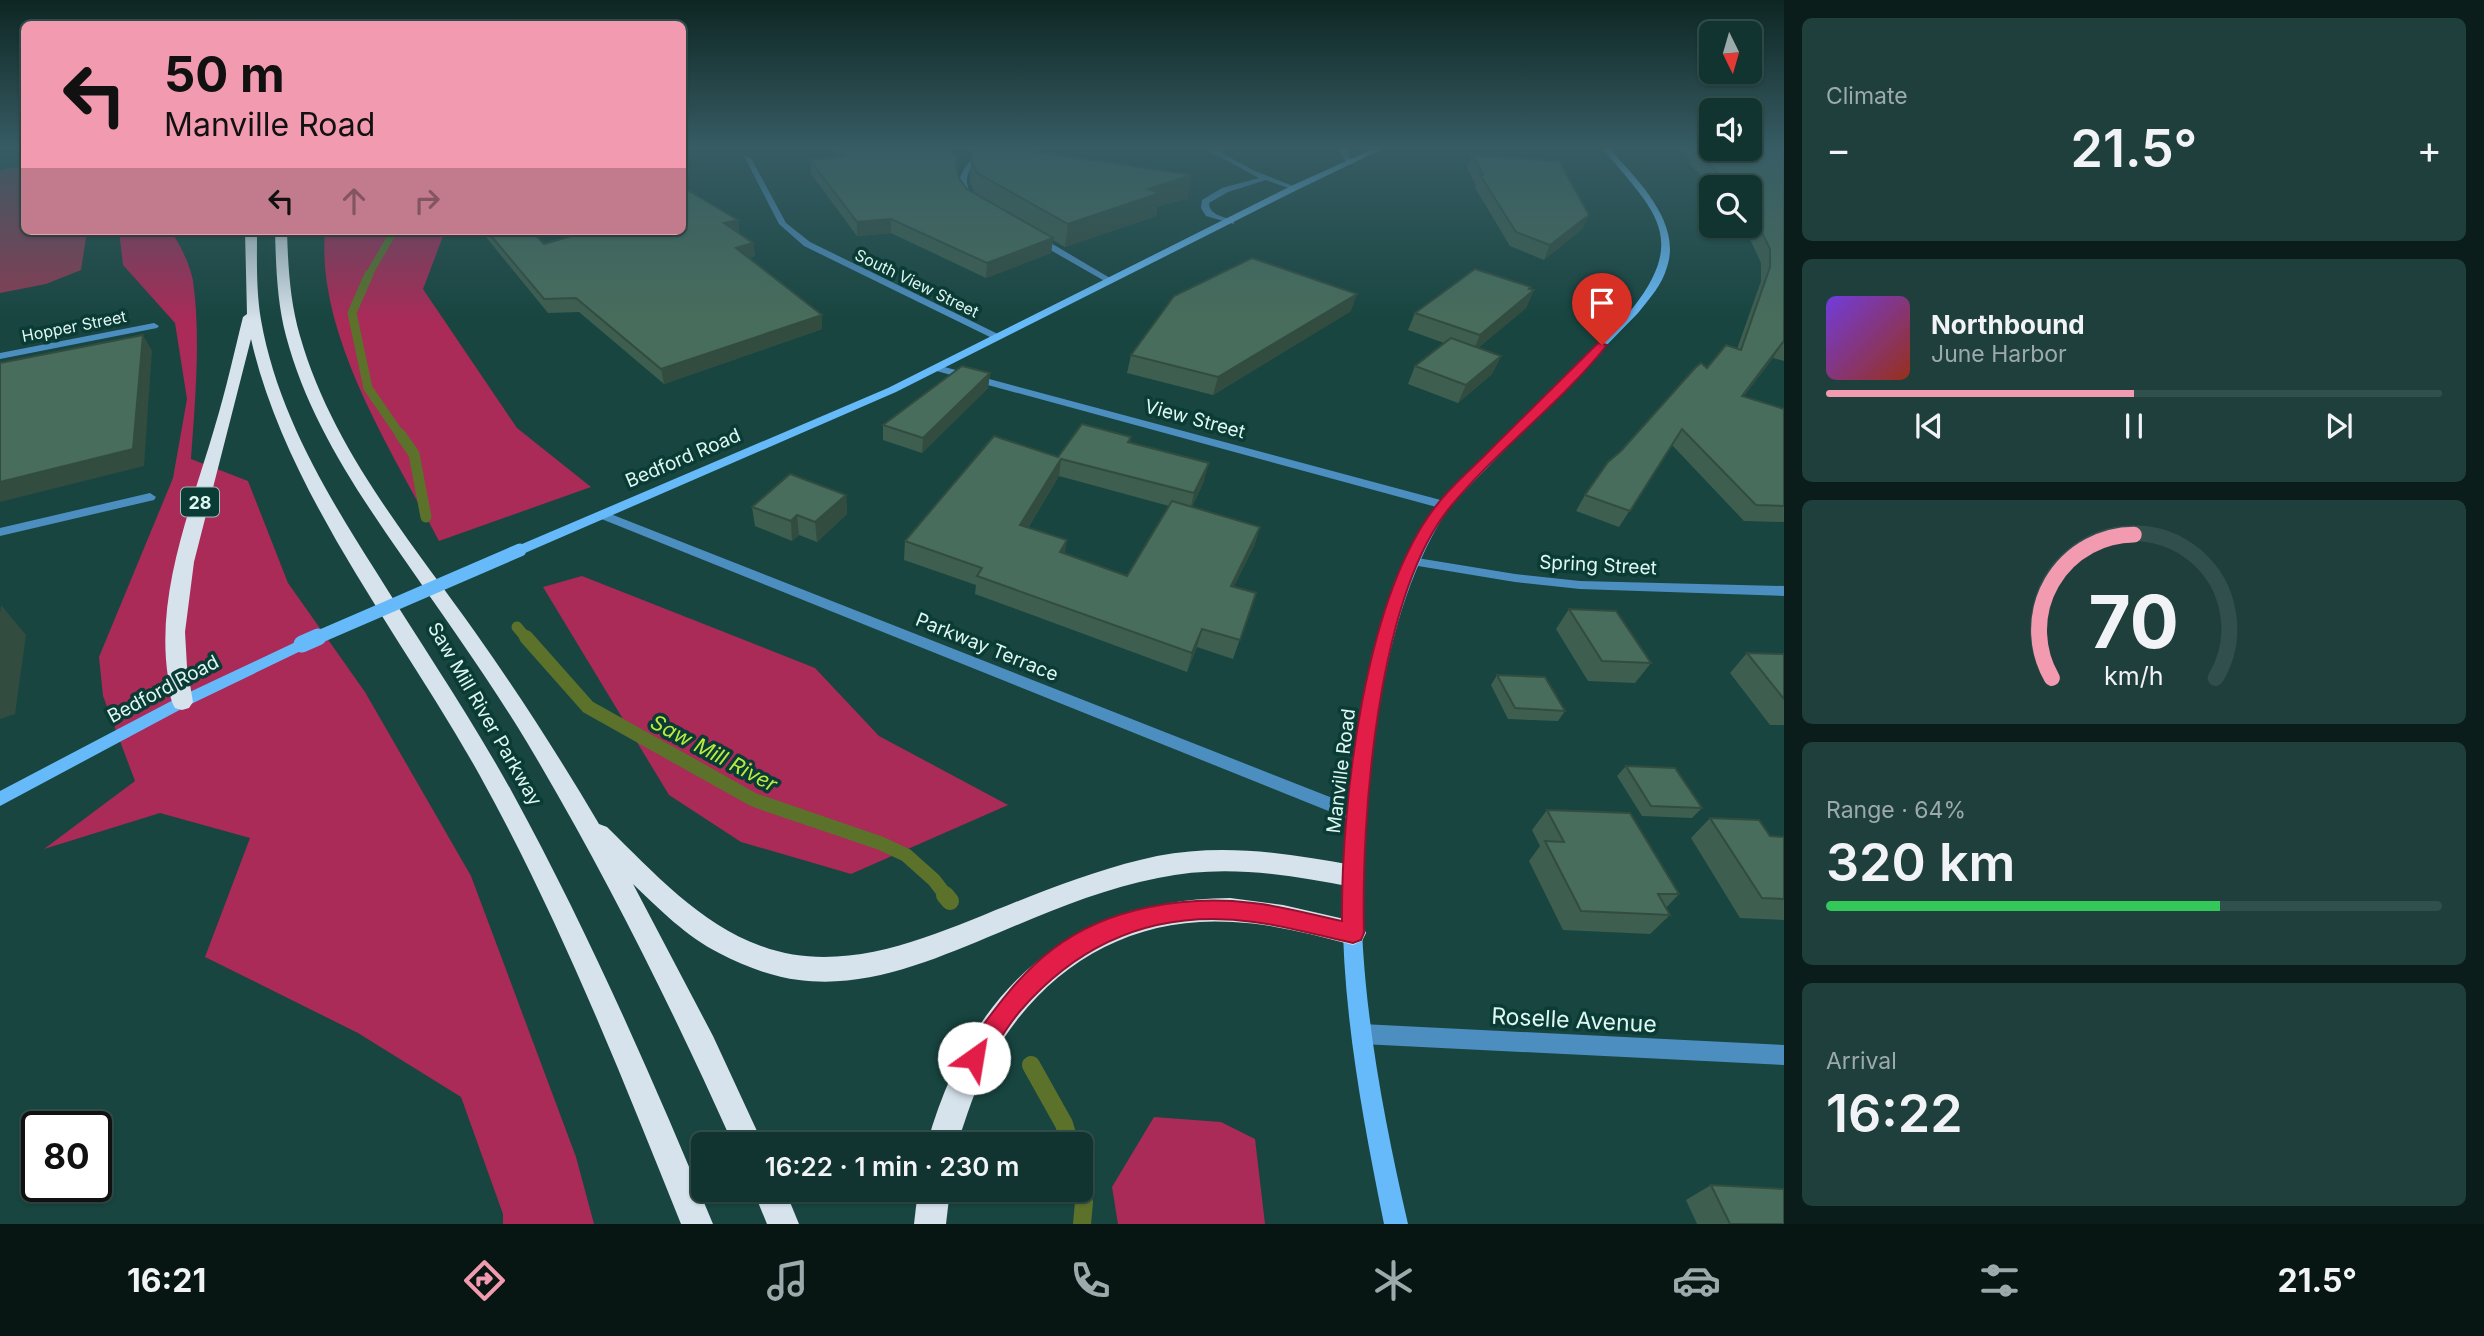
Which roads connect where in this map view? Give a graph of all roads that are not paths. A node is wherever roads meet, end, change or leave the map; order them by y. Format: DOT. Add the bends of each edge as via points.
graph roads {
  1 [pos="773,206"];
  2 [pos="1205,206"];
  3 [pos="1260,206"];
  4 [pos="1653,206"];
  5 [pos="1231,222"];
  6 [pos="1025,232"];
  7 [pos="251,235"];
  8 [pos="281,235"];
  9 [pos="1111,281"];
  10 [pos="252,306"];
  11 [pos="154,326"];
  12 [pos="998,337"];
  13 [pos="0,356"];
  14 [pos="937,368"];
  15 [pos="150,497"];
  16 [pos="1444,505"];
  17 [pos="603,515"];
  18 [pos="0,532"];
  19 [pos="1410,561"];
  20 [pos="1784,591"];
  21 [pos="182,702"];
  22 [pos="0,799"];
  23 [pos="1357,815"];
  24 [pos="583,817"];
  25 [pos="1352,876"];
  26 [pos="1353,933"];
  27 [pos="1362,1034"];
  28 [pos="1784,1055"];
  29 [pos="742,1132"];
  30 [pos="945,1132"];
  31 [pos="774,1202"];
  32 [pos="933,1202"];
  33 [pos="697,1224"];
  34 [pos="783,1224"];
  35 [pos="930,1224"];
  36 [pos="1396,1224"];
  1 -- 12 [label="street, South View Street" via="783,224 807,244"];
  2 -- 5 [label="street" via="1209,214"];
  3 -- 5 [label="main road, Bedford Road"];
  4 -- 16 [label="main road, Manville Road" via="1667,246 1661,275 1651,293"];
  5 -- 9 [label="main road, Bedford Road"];
  6 -- 9 [label="street"];
  7 -- 10 [label="highway, Saw Mill River Parkway"];
  8 -- 24 [label="highway, Saw Mill River Parkway" via="291,327 323,413 373,500 507,694"];
  9 -- 12 [label="main road, Bedford Road"];
  10 -- 21 [label="highway, 28" via="176,604 174,657"];
  10 -- 33 [label="highway, Saw Mill River Parkway" via="267,376 301,458 440,687 536,859 613,1022"];
  11 -- 13 [label="street, Hopper Street"];
  12 -- 14 [label="main road, Bedford Road"];
  14 -- 16 [label="street, View Street"];
  14 -- 17 [label="main road, Bedford Road"];
  15 -- 18 [label="street"];
  16 -- 19 [label="main road, Manville Road"];
  17 -- 21 [label="main road, Bedford Road, bridge" via="302,644"];
  17 -- 23 [label="street, Parkway Terrace"];
  19 -- 20 [label="street, Spring Street" via="1580,585"];
  19 -- 23 [label="main road, Manville Road" via="1378,667"];
  21 -- 22 [label="main road, Bedford Road"];
  23 -- 25 [label="main road, Manville Road"];
  24 -- 25 [label="highway" via="698,927 740,952 813,970 867,967 901,958 1092,886 1161,866 1238,859"];
  24 -- 29 [label="highway, Saw Mill River Parkway" via="663,966"];
  25 -- 26 [label="main road, Manville Road"];
  26 -- 27 [label="main road, Manville Road"];
  26 -- 30 [label="highway" via="1254,912 1214,909 1138,919 1100,934 1061,956 998,1020 974,1058"];
  27 -- 28 [label="street, Roselle Avenue"];
  27 -- 36 [label="main road, Manville Road"];
  31 -- 34 [label="highway"];
  32 -- 35 [label="highway"];
}
